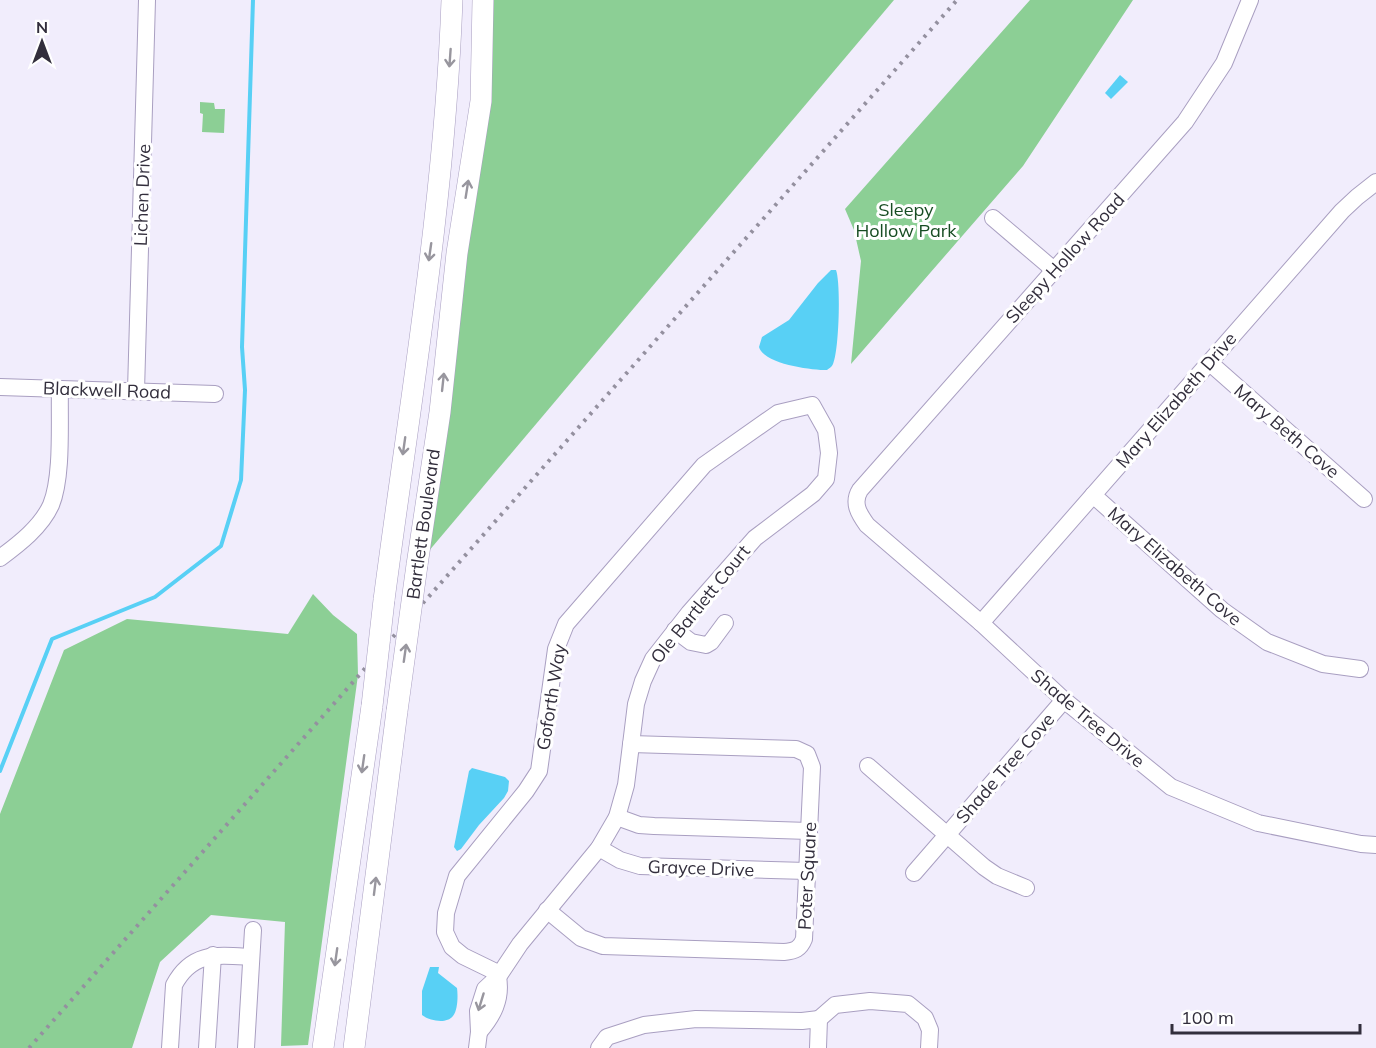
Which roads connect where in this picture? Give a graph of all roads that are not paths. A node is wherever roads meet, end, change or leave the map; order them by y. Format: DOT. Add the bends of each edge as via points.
graph roads {
  1 [pos="147,0"];
  2 [pos="452,0"];
  3 [pos="483,0"];
  4 [pos="1250,0"];
  5 [pos="1376,182"];
  6 [pos="993,218"];
  7 [pos="1054,270"];
  8 [pos="1210,363"];
  9 [pos="0,387"];
  10 [pos="60,388"];
  11 [pos="136,391"];
  12 [pos="215,394"];
  13 [pos="812,405"];
  14 [pos="1093,495"];
  15 [pos="1364,499"];
  16 [pos="856,500"];
  17 [pos="0,558"];
  18 [pos="725,622"];
  19 [pos="981,623"];
  20 [pos="675,630"];
  21 [pos="1360,669"];
  22 [pos="1064,700"];
  23 [pos="631,744"];
  24 [pos="868,766"];
  25 [pos="617,817"];
  26 [pos="809,831"];
  27 [pos="946,836"];
  28 [pos="1376,845"];
  29 [pos="599,848"];
  30 [pos="807,872"];
  31 [pos="914,873"];
  32 [pos="1026,888"];
  33 [pos="547,910"];
  34 [pos="253,930"];
  35 [pos="213,955"];
  36 [pos="251,957"];
  37 [pos="499,976"];
  38 [pos="819,1019"];
  39 [pos="478,1040"];
  40 [pos="170,1048"];
  41 [pos="207,1048"];
  42 [pos="246,1048"];
  43 [pos="323,1048"];
  44 [pos="354,1048"];
  45 [pos="599,1048"];
  46 [pos="818,1048"];
  47 [pos="929,1048"];
  1 -- 11 [label="street, Lichen Drive"];
  2 -- 43 [label="main road, Bartlett Boulevard, one-way, bridge" via="434,223"];
  44 -- 3 [label="main road, Bartlett Boulevard, one-way, bridge" via="440,412 457,253 481,101"];
  4 -- 7 [label="street, Sleepy Hollow Road" via="1224,63 1185,122"];
  5 -- 8 [label="street, Mary Elizabeth Drive" via="1342,211"];
  6 -- 7 [label="street"];
  7 -- 16 [label="street, Sleepy Hollow Road" via="860,490"];
  8 -- 14 [label="street, Mary Elizabeth Drive"];
  8 -- 15 [label="street, Mary Beth Cove"];
  9 -- 10 [label="street, Blackwell Road"];
  10 -- 11 [label="street, Blackwell Road"];
  10 -- 17 [label="street" via="52,500 32,531"];
  11 -- 12 [label="street, Blackwell Road"];
  13 -- 20 [label="street, Ole Bartlett Court" via="826,430 826,479 813,494 755,538"];
  13 -- 37 [label="street, Goforth Way" via="778,413 704,465 566,624 556,649 539,771 457,876 446,913 445,932 452,947"];
  14 -- 19 [label="street, Mary Elizabeth Drive"];
  14 -- 21 [label="street, Mary Elizabeth Cove" via="1222,610 1267,642 1323,664"];
  16 -- 19 [label="street, Shade Tree Drive" via="867,525"];
  18 -- 20 [label="street" via="706,645 691,642"];
  19 -- 22 [label="street, Shade Tree Drive"];
  20 -- 23 [label="street, Ole Bartlett Court" via="653,659 643,681"];
  22 -- 27 [label="street, Shade Tree Cove"];
  22 -- 28 [label="street, Shade Tree Drive" via="1171,787 1258,823"];
  23 -- 25 [label="street, Ole Bartlett Court"];
  23 -- 26 [label="street, Poter Square" via="804,752 812,767"];
  24 -- 27 [label="street, Shade Tree Cove"];
  25 -- 26 [label="street" via="639,825"];
  25 -- 29 [label="street, Ole Bartlett Court"];
  26 -- 30 [label="street, Poter Square"];
  27 -- 31 [label="street, Shade Tree Cove"];
  27 -- 32 [label="street, Shade Tree Cove" via="997,876"];
  29 -- 30 [label="street, Grayce Drive" via="640,866"];
  29 -- 33 [label="street, Ole Bartlett Court"];
  30 -- 33 [label="street, Poter Square" via="804,939 793,951 595,945"];
  33 -- 37 [label="street, Ole Bartlett Court" via="509,957"];
  34 -- 36 [label="street"];
  35 -- 36 [label="street"];
  35 -- 40 [label="street" via="199,958 178,976"];
  35 -- 41 [label="street"];
  36 -- 42 [label="street"];
  37 -- 39 [label="street, Ole Bartlett Court" via="500,994 495,1011"];
  38 -- 45 [label="street" via="696,1019 644,1025 607,1037"];
  38 -- 46 [label="street"];
  38 -- 47 [label="street" via="835,1005 870,1001 908,1004 925,1018 930,1030"];
}
